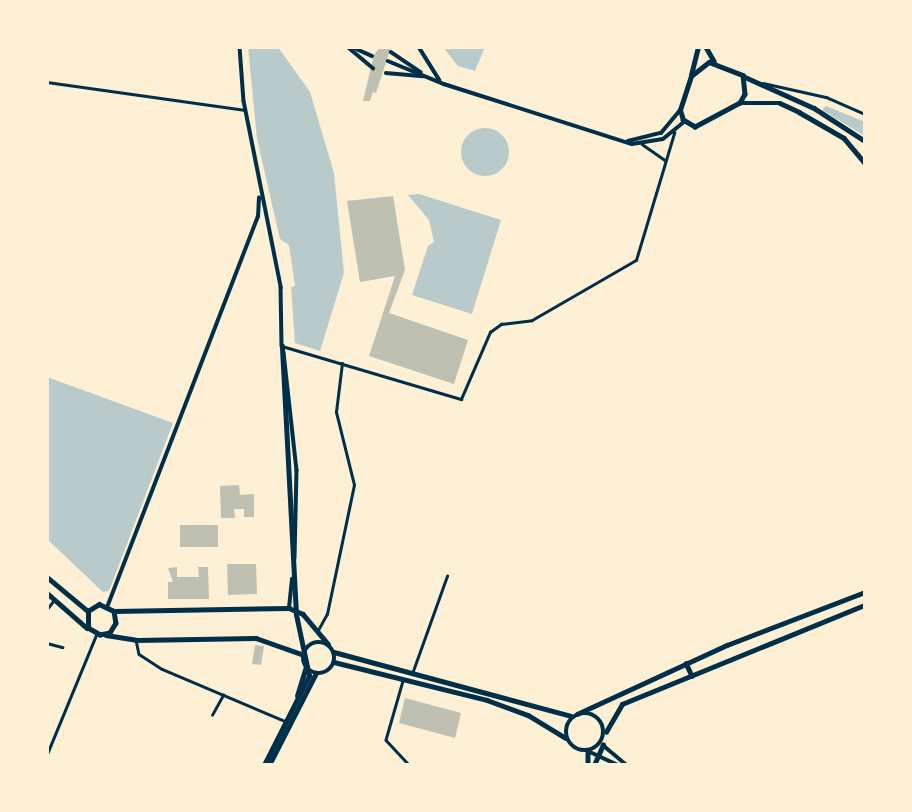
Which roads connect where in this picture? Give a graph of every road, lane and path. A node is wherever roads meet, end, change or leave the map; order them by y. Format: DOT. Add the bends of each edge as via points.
graph roads {
  1 [pos="240,47"];
  2 [pos="350,47"];
  3 [pos="419,47"];
  4 [pos="698,47"];
  5 [pos="706,47"];
  6 [pos="391,52"];
  7 [pos="372,56"];
  8 [pos="388,61"];
  9 [pos="718,63"];
  10 [pos="373,68"];
  11 [pos="386,73"];
  12 [pos="743,75"];
  13 [pos="425,76"];
  14 [pos="691,76"];
  15 [pos="47,82"];
  16 [pos="441,82"];
  17 [pos="760,83"];
  18 [pos="740,103"];
  19 [pos="246,110"];
  20 [pos="680,110"];
  21 [pos="865,114"];
  22 [pos="685,121"];
  23 [pos="674,133"];
  24 [pos="628,141"];
  25 [pos="865,141"];
  26 [pos="642,144"];
  27 [pos="665,160"];
  28 [pos="865,163"];
  29 [pos="260,191"];
  30 [pos="282,346"];
  31 [pos="342,363"];
  32 [pos="447,576"];
  33 [pos="47,577"];
  34 [pos="865,592"];
  35 [pos="47,593"];
  36 [pos="849,598"];
  37 [pos="55,599"];
  38 [pos="108,605"];
  39 [pos="865,605"];
  40 [pos="289,608"];
  41 [pos="47,609"];
  42 [pos="854,609"];
  43 [pos="88,611"];
  44 [pos="114,611"];
  45 [pos="792,620"];
  46 [pos="88,628"];
  47 [pos="318,630"];
  48 [pos="798,632"];
  49 [pos="96,635"];
  50 [pos="104,635"];
  51 [pos="136,640"];
  52 [pos="47,643"];
  53 [pos="328,644"];
  54 [pos="62,647"];
  55 [pos="334,652"];
  56 [pos="304,654"];
  57 [pos="334,662"];
  58 [pos="686,663"];
  59 [pos="306,666"];
  60 [pos="413,671"];
  61 [pos="316,673"];
  62 [pos="692,676"];
  63 [pos="404,678"];
  64 [pos="463,684"];
  65 [pos="461,693"];
  66 [pos="223,695"];
  67 [pos="578,714"];
  68 [pos="212,715"];
  69 [pos="571,716"];
  70 [pos="288,722"];
  71 [pos="606,732"];
  72 [pos="566,738"];
  73 [pos="603,745"];
  74 [pos="588,751"];
  75 [pos="47,754"];
  76 [pos="598,755"];
  77 [pos="265,765"];
  78 [pos="409,765"];
  79 [pos="417,765"];
  80 [pos="432,765"];
  81 [pos="588,765"];
  82 [pos="594,765"];
  83 [pos="618,765"];
  84 [pos="628,765"];
  1 -- 19 [label="street"];
  2 -- 7 [label="street"];
  2 -- 10 [label="street"];
  3 -- 16 [label="street"];
  4 -- 14 [label="main road"];
  5 -- 9 [label="main road"];
  6 -- 13 [label="street" via="406,58"];
  8 -- 13 [label="street"];
  9 -- 12 [label="main road"];
  9 -- 14 [label="main road" via="704,64"];
  11 -- 13 [label="street"];
  12 -- 17 [label="main road"];
  12 -- 18 [label="main road" via="746,88"];
  13 -- 16 [label="street"];
  14 -- 20 [label="main road"];
  15 -- 19 [label="street"];
  16 -- 24 [label="street"];
  17 -- 21 [label="street" via="826,97"];
  17 -- 25 [label="main road" via="814,108"];
  18 -- 22 [label="main road" via="701,126"];
  18 -- 28 [label="main road" via="780,103 799,112 844,138"];
  19 -- 29 [label="street"];
  20 -- 22 [label="main road"];
  20 -- 24 [label="street" via="661,133"];
  22 -- 23 [label="street"];
  23 -- 26 [label="street"];
  23 -- 27 [label="street"];
  24 -- 26 [label="street"];
  26 -- 27 [label="street"];
  27 -- 31 [label="street" via="636,260 532,320 501,324 490,332 461,400"];
  29 -- 30 [label="street" via="281,287"];
  29 -- 38 [label="street" via="258,217"];
  30 -- 31 [label="street"];
  30 -- 40 [label="street" via="289,371 299,516"];
  30 -- 77 [label="main road" via="296,615 309,676"];
  31 -- 47 [label="street" via="335,412 354,485 334,587"];
  32 -- 60 [label="street"];
  33 -- 43 [label="main road"];
  34 -- 36 [label="main road"];
  35 -- 37 [label="main road"];
  36 -- 42 [label="main road"];
  36 -- 45 [label="main road"];
  37 -- 41 [label="street"];
  37 -- 46 [label="main road"];
  38 -- 43 [label="main road" via="99,604"];
  38 -- 44 [label="main road"];
  39 -- 42 [label="main road"];
  40 -- 44 [label="main road"];
  40 -- 47 [label="main road"];
  42 -- 48 [label="main road"];
  43 -- 46 [label="main road"];
  44 -- 50 [label="main road" via="116,626"];
  45 -- 48 [label="main road"];
  45 -- 58 [label="main road"];
  46 -- 49 [label="main road"];
  47 -- 53 [label="main road"];
  48 -- 62 [label="main road"];
  49 -- 50 [label="main road"];
  49 -- 75 [label="street"];
  50 -- 51 [label="main road"];
  51 -- 56 [label="main road" via="256,638"];
  51 -- 66 [label="street" via="139,654"];
  52 -- 54 [label="street"];
  53 -- 55 [label="main road"];
  53 -- 56 [label="main road" via="311,645"];
  55 -- 57 [label="main road"];
  55 -- 60 [label="main road"];
  56 -- 59 [label="main road"];
  57 -- 61 [label="main road" via="328,671"];
  57 -- 63 [label="main road"];
  58 -- 62 [label="main road"];
  58 -- 67 [label="main road"];
  59 -- 61 [label="main road"];
  59 -- 70 [label="main road"];
  60 -- 64 [label="main road"];
  61 -- 70 [label="main road"];
  62 -- 71 [label="main road" via="622,704"];
  63 -- 65 [label="main road"];
  63 -- 78 [label="street" via="386,740"];
  64 -- 65 [label="main road"];
  64 -- 69 [label="main road"];
  65 -- 72 [label="main road" via="528,715"];
  66 -- 68 [label="street"];
  66 -- 70 [label="street"];
  67 -- 69 [label="main road"];
  67 -- 71 [label="main road" via="601,723"];
  69 -- 72 [label="main road" via="564,726"];
  70 -- 77 [label="main road"];
  71 -- 73 [label="main road"];
  72 -- 74 [label="main road"];
  73 -- 74 [label="main road"];
  73 -- 76 [label="main road"];
  73 -- 84 [label="street"];
  74 -- 76 [label="street"];
  74 -- 81 [label="main road"];
  76 -- 82 [label="main road"];
  76 -- 83 [label="street"];
  79 -- 80 [label="street"];
}
